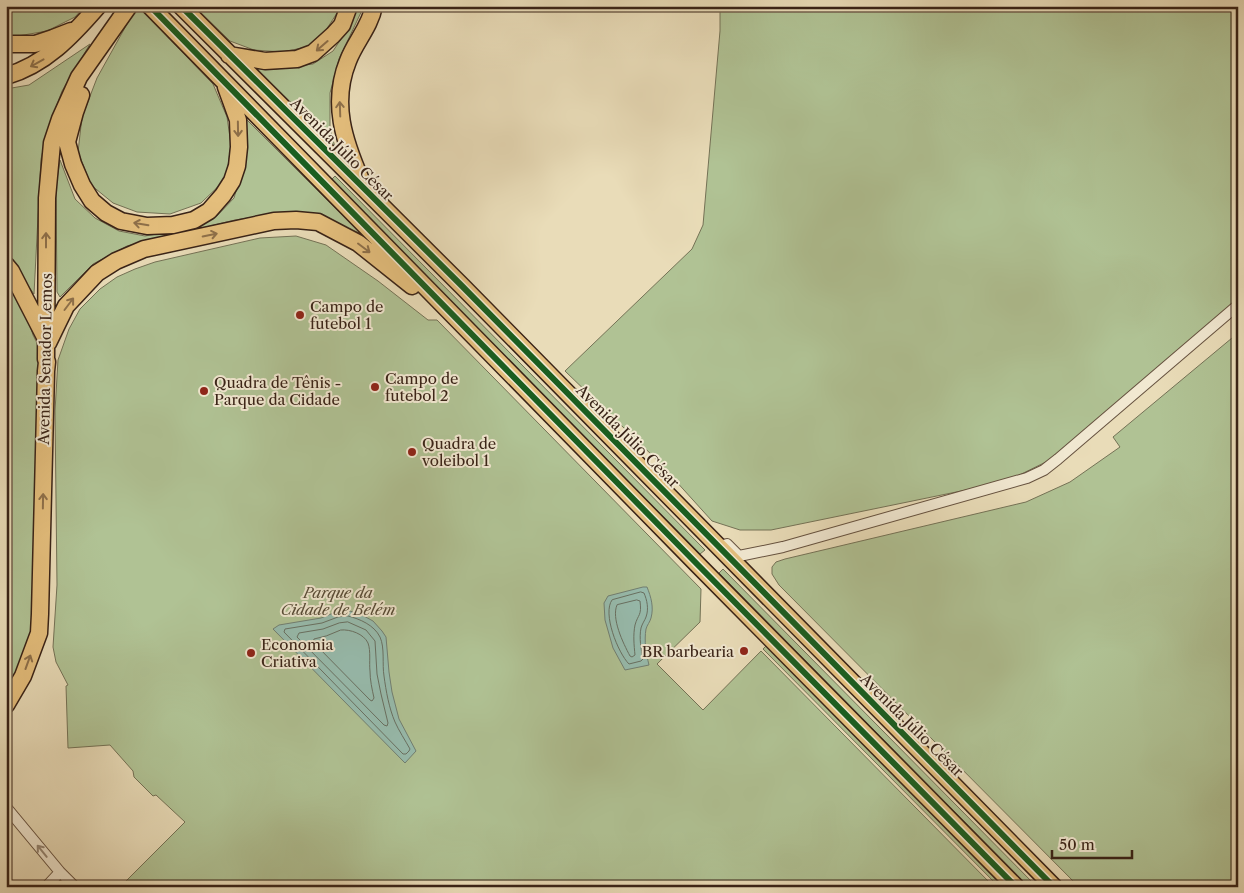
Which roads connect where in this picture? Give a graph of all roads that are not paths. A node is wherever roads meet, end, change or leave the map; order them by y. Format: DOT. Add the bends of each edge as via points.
graph roads {
  1 [pos="98,6"];
  2 [pos="129,6"];
  3 [pos="150,6"];
  4 [pos="349,6"];
  5 [pos="374,6"];
  6 [pos="183,8"];
  7 [pos="116,23"];
  8 [pos="80,27"];
  9 [pos="6,44"];
  10 [pos="229,55"];
  11 [pos="6,76"];
  12 [pos="224,82"];
  13 [pos="365,189"];
  14 [pos="6,265"];
  15 [pos="1238,304"];
  16 [pos="463,325"];
  17 [pos="46,343"];
  18 [pos="719,546"];
  19 [pos="6,705"];
  20 [pos="6,807"];
  21 [pos="60,872"];
  22 [pos="46,887"];
  23 [pos="75,887"];
  24 [pos="1016,887"];
  25 [pos="1054,887"];
  1 -- 8 [label="main road"];
  2 -- 7 [label="main road"];
  3 -- 12 [label="main road"];
  4 -- 10 [label="main road, one-way" via="342,25 313,53 297,59 265,61"];
  13 -- 5 [label="main road, one-way" via="344,136 340,111 341,84"];
  6 -- 10 [label="main road, Avenida Júlio César"];
  12 -- 7 [label="main road, one-way" via="238,120 237,166 224,195 209,211 194,220 147,226 120,221 92,201 82,185 67,142 85,84 110,42"];
  17 -- 7 [label="main road, Avenida Senador Lemos, one-way" via="47,198 52,142 79,77"];
  8 -- 9 [label="main road" via="35,44"];
  8 -- 11 [label="main road, one-way" via="46,58"];
  10 -- 13 [label="main road, Avenida Júlio César"];
  12 -- 16 [label="main road"];
  13 -- 18 [label="main road, Avenida Júlio César"];
  14 -- 17 [label="main road"];
  15 -- 18 [label="street" via="1058,459 1027,478 783,547 740,556 727,544"];
  17 -- 16 [label="main road, one-way" via="66,306 97,273 116,261 144,249 274,221 296,220 318,222 358,243"];
  16 -- 24 [label="main road"];
  19 -- 17 [label="main road, Avenida Senador Lemos, one-way" via="23,676 39,633"];
  18 -- 25 [label="main road, Avenida Júlio César"];
  21 -- 20 [label="street, one-way"];
  21 -- 22 [label="street"];
  21 -- 23 [label="street"];
}
